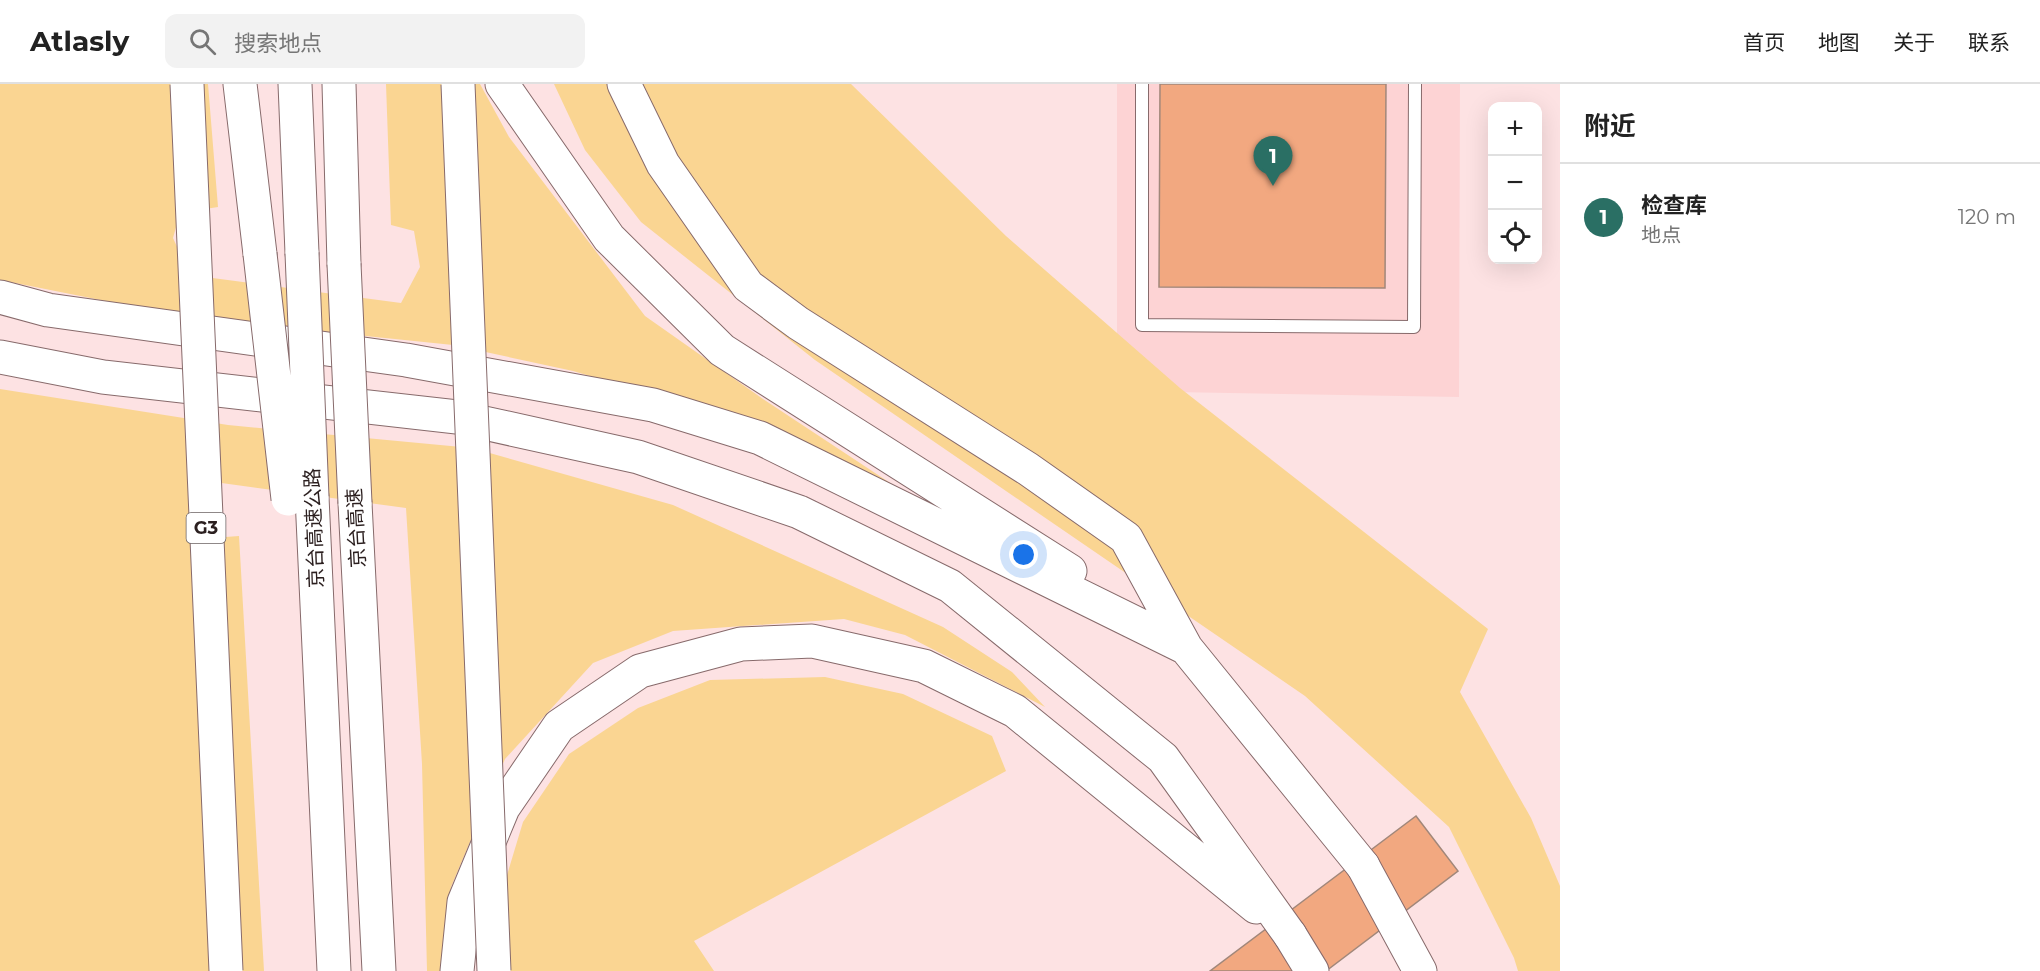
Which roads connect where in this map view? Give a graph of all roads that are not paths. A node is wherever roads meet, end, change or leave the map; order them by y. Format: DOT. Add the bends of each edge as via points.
graph roads {
  1 [pos="187,84"];
  2 [pos="240,84"];
  3 [pos="295,84"];
  4 [pos="339,84"];
  5 [pos="458,84"];
  6 [pos="502,84"];
  7 [pos="624,84"];
  8 [pos="1142,84"];
  9 [pos="1415,84"];
  10 [pos="0,297"];
  11 [pos="0,357"];
  12 [pos="300,498"];
  13 [pos="1186,648"];
  14 [pos="1290,935"];
  15 [pos="226,971"];
  16 [pos="334,971"];
  17 [pos="379,971"];
  18 [pos="457,971"];
  19 [pos="494,971"];
  20 [pos="1312,971"];
  21 [pos="1420,971"];
  1 -- 15 [label="highway, G3, bridge"];
  2 -- 12 [label="highway, bridge" via="260,254"];
  3 -- 12 [label="highway, 京台高速公路, bridge" via="302,253"];
  4 -- 17 [label="highway, 京台高速, bridge" via="344,264"];
  5 -- 19 [label="highway, bridge"];
  6 -- 13 [label="highway" via="609,238 722,350 976,509"];
  7 -- 13 [label="highway" via="663,164 748,286 798,323 1028,469 1126,538"];
  8 -- 9 [label="lane" via="1142,325 1414,327"];
  10 -- 13 [label="highway" via="48,310 406,360 664,409 760,438"];
  11 -- 14 [label="highway" via="103,377 457,417 639,458 799,512 950,586 1163,758"];
  12 -- 16 [label="highway, 京台高速公路"];
  13 -- 21 [label="highway" via="1362,866"];
  14 -- 18 [label="highway" via="1015,711 924,666 812,641 741,644 640,671 559,726 503,808 481,860 464,902"];
  14 -- 20 [label="highway"];
}
